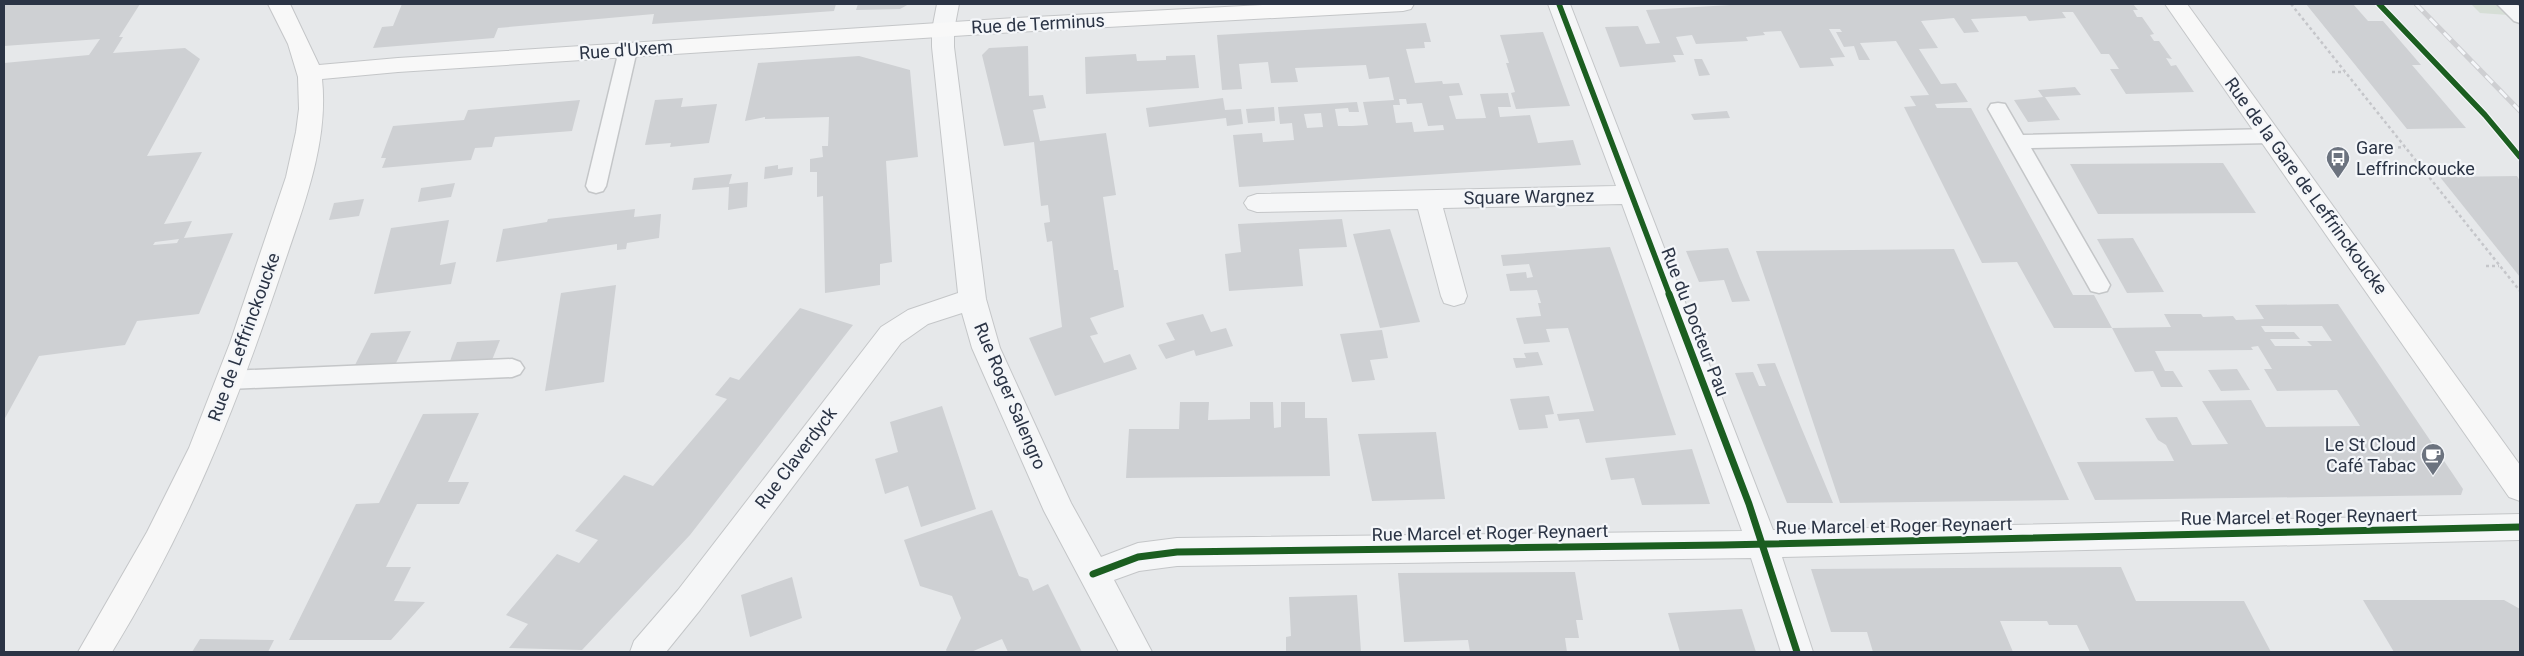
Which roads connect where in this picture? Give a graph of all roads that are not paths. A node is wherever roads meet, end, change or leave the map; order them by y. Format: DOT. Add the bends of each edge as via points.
graph roads {
  1 [pos="279,4"];
  2 [pos="948,4"];
  3 [pos="1403,4"];
  4 [pos="1559,4"];
  5 [pos="2176,4"];
  6 [pos="2506,4"];
  7 [pos="2520,17"];
  8 [pos="943,30"];
  9 [pos="628,50"];
  10 [pos="310,73"];
  11 [pos="1998,108"];
  12 [pos="2270,136"];
  13 [pos="2018,142"];
  14 [pos="596,186"];
  15 [pos="1631,195"];
  16 [pos="1428,199"];
  17 [pos="1257,204"];
  18 [pos="2098,285"];
  19 [pos="1454,296"];
  20 [pos="972,299"];
  21 [pos="512,368"];
  22 [pos="229,380"];
  23 [pos="2520,488"];
  24 [pos="2520,527"];
  25 [pos="1762,544"];
  26 [pos="1093,574"];
  27 [pos="94,652"];
  28 [pos="646,652"];
  29 [pos="1136,652"];
  30 [pos="1797,652"];
  1 -- 10 [label="main road, Rue de Leffrinckoucke"];
  2 -- 8 [label="street, Rue Roger Salengro"];
  3 -- 8 [label="main road, Rue de Terminus"];
  4 -- 15 [label="street, Rue du Docteur Pau"];
  5 -- 12 [label="main road, Rue de la Gare de Leffrinckoucke"];
  6 -- 7 [label="lane"];
  8 -- 9 [label="main road, Rue d'Uxem"];
  8 -- 20 [label="street, Rue Roger Salengro" via="945,73"];
  9 -- 10 [label="main road, Rue d'Uxem"];
  9 -- 14 [label="lane"];
  10 -- 22 [label="main road, Rue de Leffrinckoucke" via="309,122 292,200"];
  11 -- 13 [label="lane"];
  12 -- 13 [label="lane"];
  12 -- 23 [label="main road, Rue de la Gare de Leffrinckoucke"];
  13 -- 18 [label="lane"];
  15 -- 16 [label="street, Square Wargnez"];
  15 -- 25 [label="street, Rue du Docteur Pau"];
  16 -- 17 [label="street, Square Wargnez"];
  16 -- 19 [label="street"];
  20 -- 26 [label="street, Rue Roger Salengro" via="994,368 1059,511"];
  20 -- 28 [label="street, Rue Claverdyck" via="918,317 891,334 695,593"];
  21 -- 22 [label="lane"];
  22 -- 27 [label="main road, Rue de Leffrinckoucke" via="177,504 139,577"];
  24 -- 25 [label="street, Rue Marcel et Roger Reynaert"];
  25 -- 26 [label="street, Rue Marcel et Roger Reynaert" via="1176,552 1138,557"];
  25 -- 30 [label="street, Rue du Docteur Pau"];
  26 -- 29 [label="street, Rue Roger Salengro"];
}
